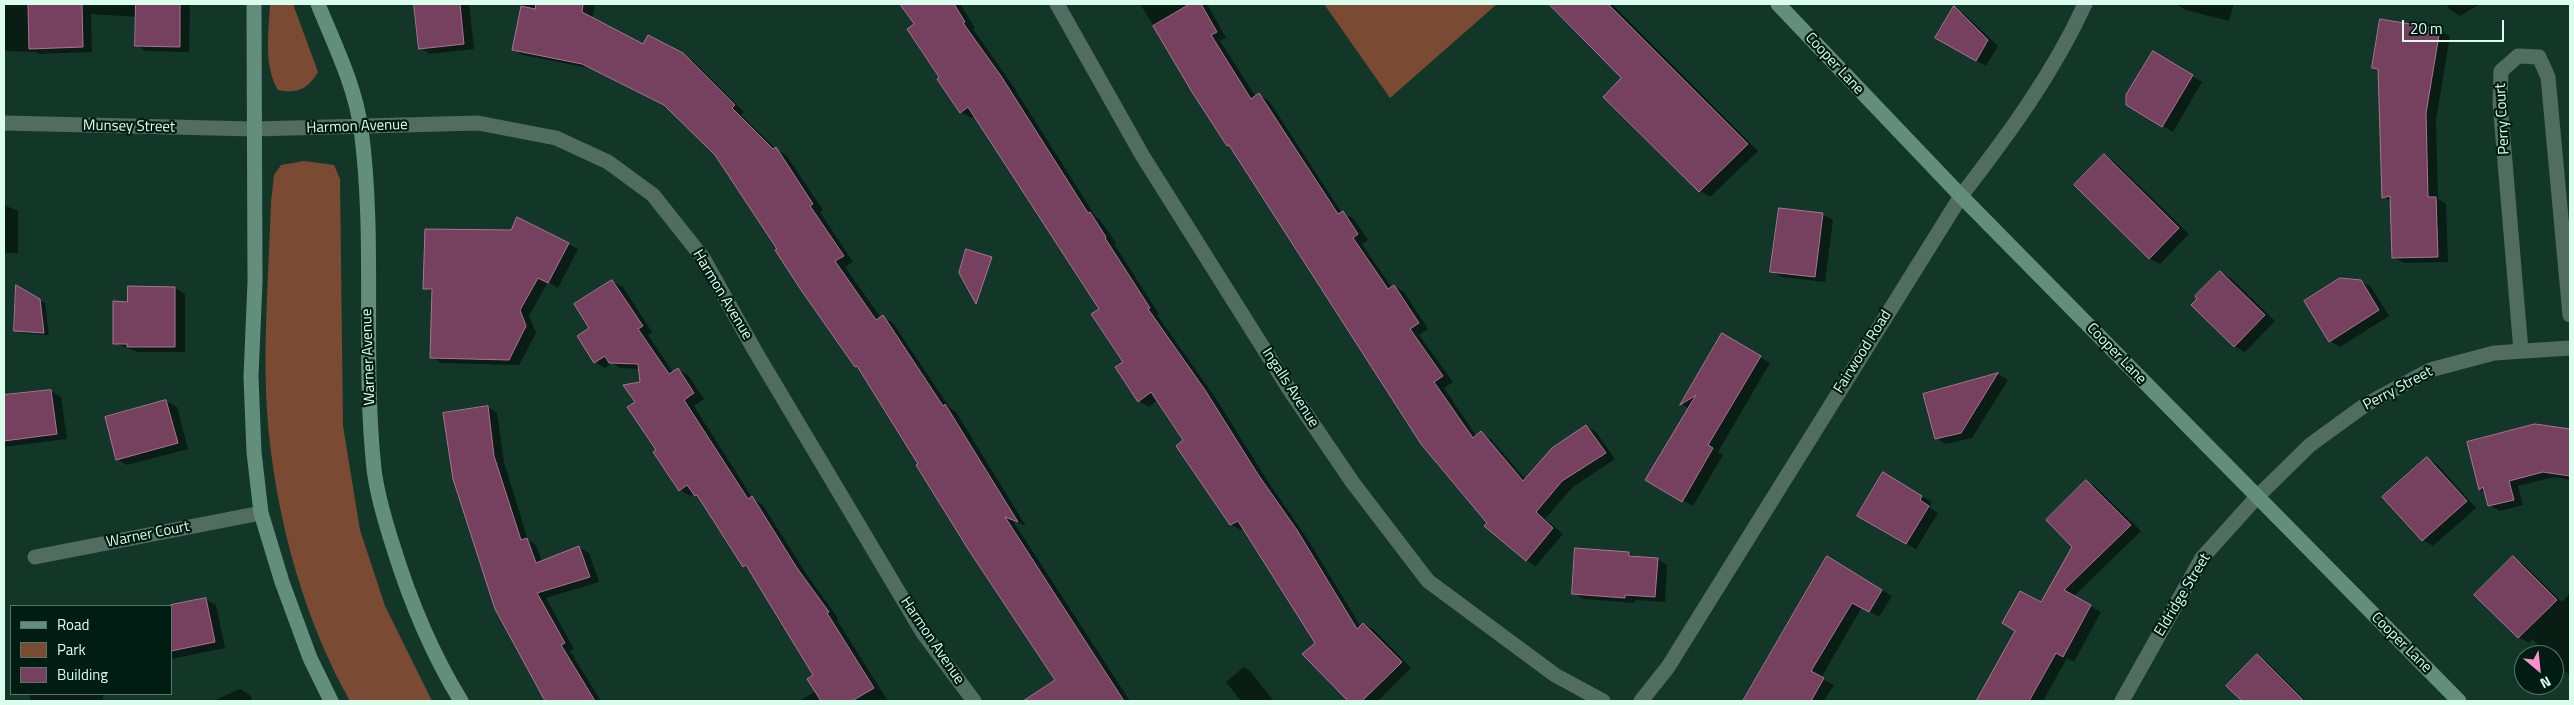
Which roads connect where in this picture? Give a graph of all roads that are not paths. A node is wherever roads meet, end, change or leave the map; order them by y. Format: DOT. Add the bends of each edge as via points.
graph roads {
  1 [pos="254,4"];
  2 [pos="318,4"];
  3 [pos="1058,4"];
  4 [pos="1778,4"];
  5 [pos="2085,4"];
  6 [pos="4,123"];
  7 [pos="361,127"];
  8 [pos="254,129"];
  9 [pos="1961,196"];
  10 [pos="2570,315"];
  11 [pos="2570,348"];
  12 [pos="2521,351"];
  13 [pos="2256,498"];
  14 [pos="261,512"];
  15 [pos="35,557"];
  16 [pos="331,701"];
  17 [pos="461,701"];
  18 [pos="974,701"];
  19 [pos="1603,701"];
  20 [pos="1641,701"];
  21 [pos="2122,701"];
  22 [pos="2459,701"];
  1 -- 8 [label="street"];
  2 -- 7 [label="street, Warner Avenue" via="353,92"];
  3 -- 19 [label="street, Ingalls Avenue" via="1142,155 1291,392 1428,581 1555,675"];
  4 -- 9 [label="street, Cooper Lane"];
  5 -- 9 [label="street, Fairwood Road" via="2066,44 2012,131"];
  6 -- 8 [label="street, Munsey Street"];
  7 -- 8 [label="street, Harmon Avenue"];
  7 -- 17 [label="street, Warner Avenue" via="366,189 367,330 374,470 385,520 415,610 438,664"];
  7 -- 18 [label="street, Harmon Avenue" via="478,123 556,138 608,162 653,195 703,258 923,633"];
  8 -- 14 [label="street" via="255,282 251,377 254,452"];
  9 -- 13 [label="street, Cooper Lane"];
  9 -- 20 [label="street, Fairwood Road" via="1668,667"];
  10 -- 12 [label="street, Perry Court" via="2548,77 2539,57 2518,56 2501,71 2500,103"];
  11 -- 12 [label="street, Perry Street"];
  12 -- 13 [label="street, Perry Street" via="2494,353 2430,370 2365,404 2310,445"];
  13 -- 21 [label="street, Eldridge Street" via="2202,558"];
  13 -- 22 [label="street, Cooper Lane"];
  14 -- 15 [label="street, Warner Court"];
  14 -- 16 [label="street" via="310,658"];
}
